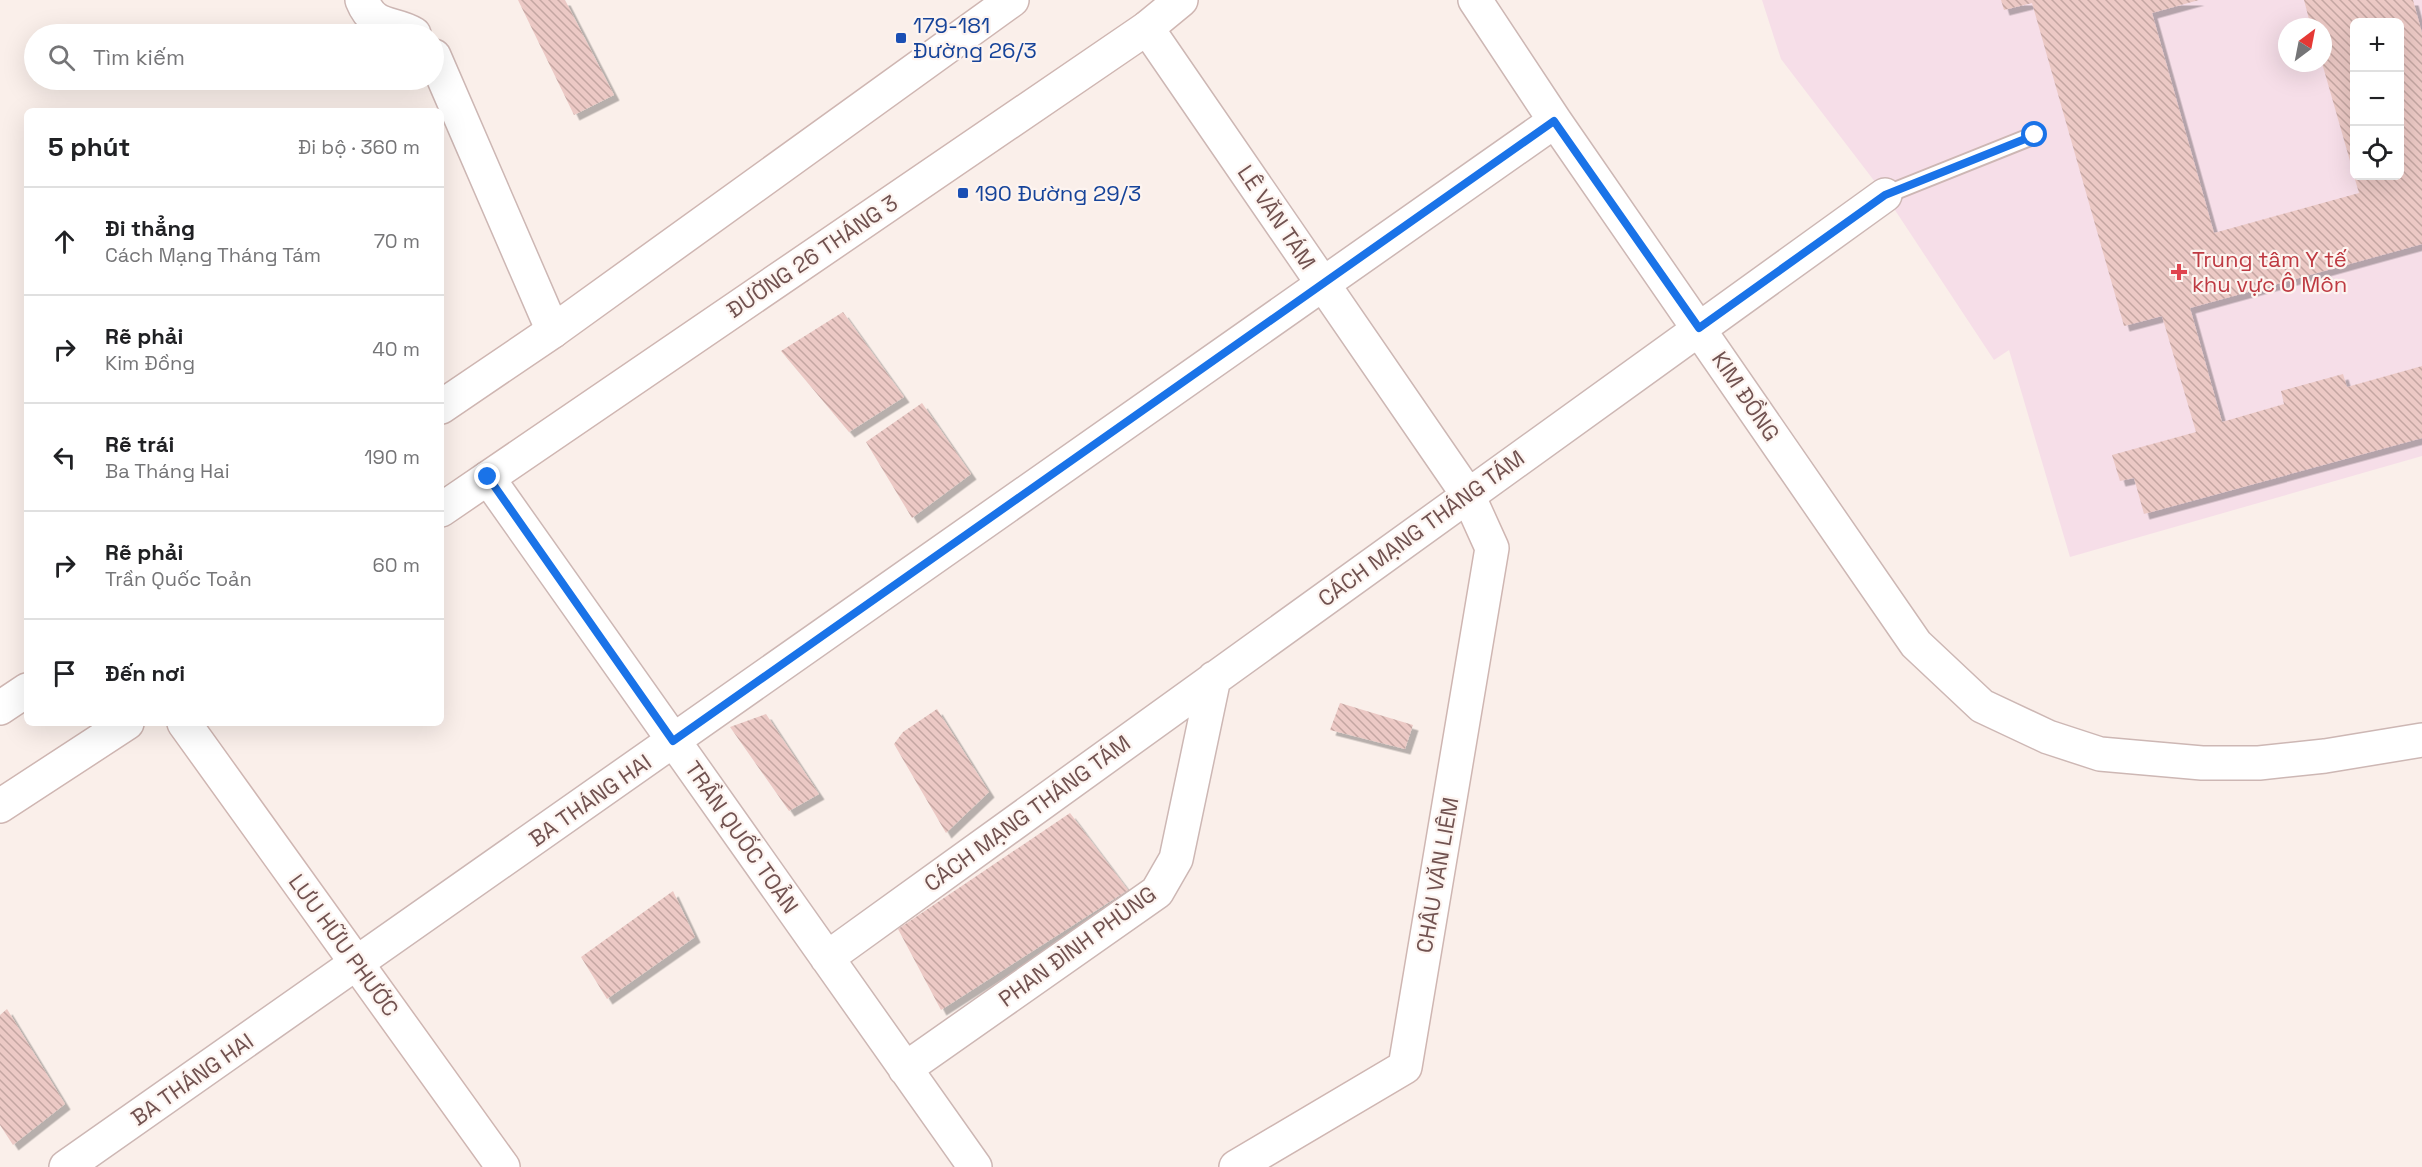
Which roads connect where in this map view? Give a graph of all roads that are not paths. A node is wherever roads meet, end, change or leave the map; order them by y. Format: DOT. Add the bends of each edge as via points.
graph roads {
  1 [pos="362,0"];
  2 [pos="1012,0"];
  3 [pos="1181,0"];
  4 [pos="1475,0"];
  5 [pos="383,24"];
  6 [pos="1147,28"];
  7 [pos="444,79"];
  8 [pos="1554,121"];
  9 [pos="2035,135"];
  10 [pos="1885,195"];
  11 [pos="1323,284"];
  12 [pos="1699,328"];
  13 [pos="553,331"];
  14 [pos="444,405"];
  15 [pos="488,477"];
  16 [pos="1468,495"];
  17 [pos="444,508"];
  18 [pos="1214,678"];
  19 [pos="24,692"];
  20 [pos="0,708"];
  21 [pos="122,726"];
  22 [pos="186,726"];
  23 [pos="2422,740"];
  24 [pos="673,741"];
  25 [pos="0,806"];
  26 [pos="827,958"];
  27 [pos="357,963"];
  28 [pos="905,1069"];
  29 [pos="66,1167"];
  30 [pos="503,1167"];
  31 [pos="975,1167"];
  32 [pos="1236,1167"];
  1 -- 5 [label="street" via="372,18"];
  2 -- 13 [label="street"];
  3 -- 6 [label="street, ĐƯỜNG 26 THÁNG 3"];
  4 -- 8 [label="street, KIM ĐỒNG"];
  6 -- 11 [label="street, LÊ VĂN TÁM"];
  6 -- 15 [label="street, ĐƯỜNG 26 THÁNG 3"];
  7 -- 13 [label="street"];
  8 -- 11 [label="street, BA THÁNG HAI"];
  8 -- 12 [label="street, KIM ĐỒNG"];
  9 -- 10 [label="lane, CÁCH MẠNG THÁNG TÁM"];
  10 -- 12 [label="street, CÁCH MẠNG THÁNG TÁM"];
  11 -- 16 [label="street, LÊ VĂN TÁM"];
  11 -- 24 [label="street, BA THÁNG HAI"];
  12 -- 16 [label="street, CÁCH MẠNG THÁNG TÁM"];
  12 -- 23 [label="street, KIM ĐỒNG" via="1916,644 1982,706 2048,737 2100,754 2202,763 2259,763"];
  13 -- 14 [label="street"];
  15 -- 17 [label="street, ĐƯỜNG 26 THÁNG 3"];
  15 -- 24 [label="street, TRẦN QUỐC TOẢN"];
  16 -- 18 [label="street, CÁCH MẠNG THÁNG TÁM"];
  16 -- 32 [label="street, CHÂU VĂN LIÊM" via="1492,548 1405,1066"];
  18 -- 26 [label="street, CÁCH MẠNG THÁNG TÁM"];
  18 -- 28 [label="street, PHAN ĐÌNH PHÙNG" via="1176,859 1157,892"];
  19 -- 20 [label="street"];
  21 -- 25 [label="street"];
  22 -- 27 [label="street, LƯU HỮU PHƯỚC"];
  24 -- 26 [label="street, TRẦN QUỐC TOẢN"];
  24 -- 27 [label="street, BA THÁNG HAI"];
  26 -- 28 [label="street, TRẦN QUỐC TOẢN"];
  27 -- 29 [label="street, BA THÁNG HAI"];
  27 -- 30 [label="street, LƯU HỮU PHƯỚC"];
  28 -- 31 [label="street, TRẦN QUỐC TOẢN"];
}
